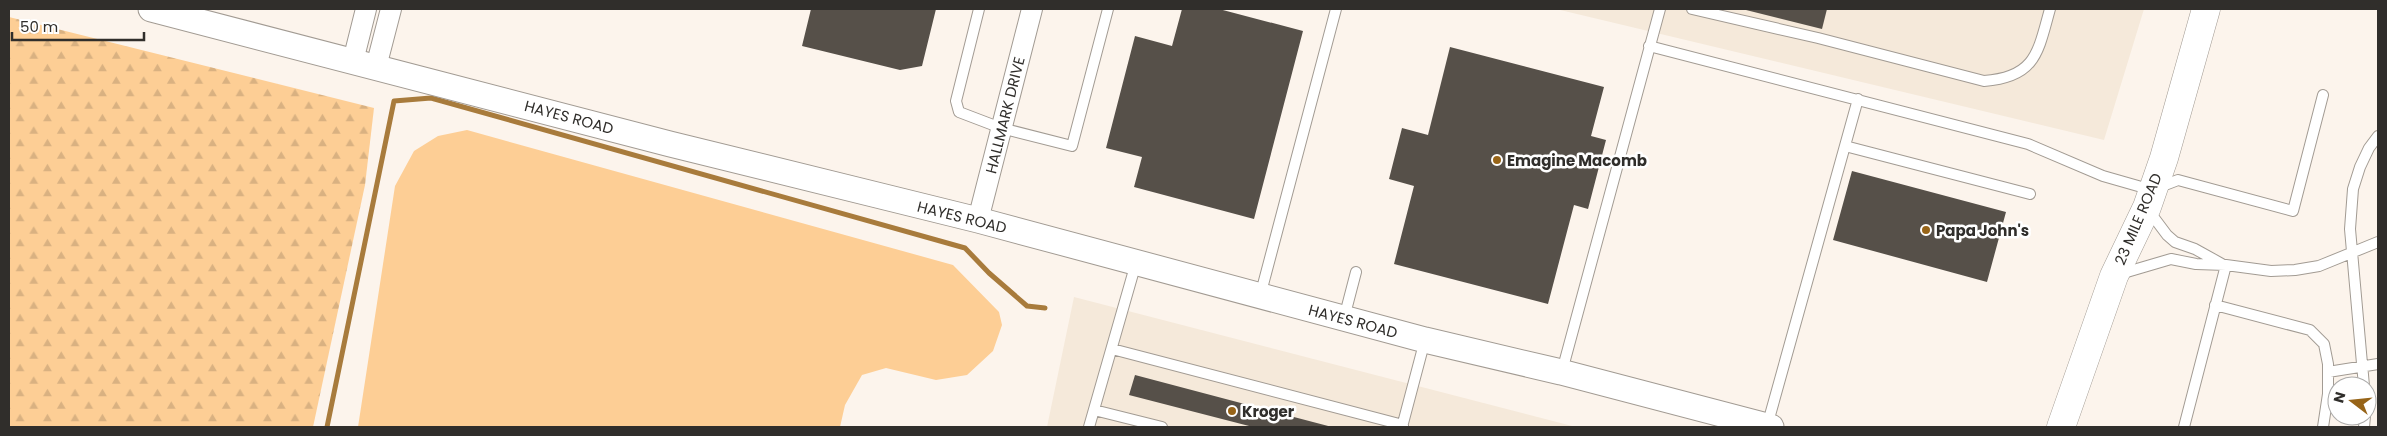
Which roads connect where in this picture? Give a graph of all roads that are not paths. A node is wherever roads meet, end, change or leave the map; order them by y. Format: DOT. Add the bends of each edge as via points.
graph roads {
  1 [pos="151,9"];
  2 [pos="366,9"];
  3 [pos="391,9"];
  4 [pos="979,9"];
  5 [pos="1032,9"];
  6 [pos="1108,9"];
  7 [pos="1336,9"];
  8 [pos="1660,9"];
  9 [pos="1692,9"];
  10 [pos="2050,9"];
  11 [pos="2206,9"];
  12 [pos="1649,46"];
  13 [pos="353,61"];
  14 [pos="376,67"];
  15 [pos="2323,95"];
  16 [pos="1858,99"];
  17 [pos="1001,128"];
  18 [pos="2378,136"];
  19 [pos="1845,146"];
  20 [pos="2030,194"];
  21 [pos="2150,199"];
  22 [pos="978,220"];
  23 [pos="2378,242"];
  24 [pos="2352,252"];
  25 [pos="1136,263"];
  26 [pos="2226,265"];
  27 [pos="1356,272"];
  28 [pos="2114,276"];
  29 [pos="1260,297"];
  30 [pos="2215,305"];
  31 [pos="1344,319"];
  32 [pos="1425,340"];
  33 [pos="1112,349"];
  34 [pos="2378,364"];
  35 [pos="2362,365"];
  36 [pos="1561,372"];
  37 [pos="2328,372"];
  38 [pos="2363,376"];
  39 [pos="1094,410"];
  40 [pos="1402,426"];
  41 [pos="1089,427"];
  42 [pos="1162,427"];
  43 [pos="1768,427"];
  44 [pos="2061,427"];
  45 [pos="2184,427"];
  46 [pos="2322,427"];
  1 -- 13 [label="street, HAYES ROAD"];
  2 -- 13 [label="street"];
  3 -- 14 [label="street"];
  4 -- 17 [label="lane" via="956,100 959,112"];
  5 -- 17 [label="street, HALLMARK DRIVE"];
  6 -- 17 [label="lane" via="1072,146"];
  7 -- 29 [label="lane"];
  8 -- 12 [label="lane"];
  9 -- 10 [label="lane" via="1984,81 2012,77 2032,60 2040,48"];
  11 -- 21 [label="main road, 23 MILE ROAD"];
  12 -- 16 [label="lane"];
  12 -- 36 [label="lane"];
  13 -- 14 [label="street, HAYES ROAD"];
  14 -- 22 [label="street, HAYES ROAD"];
  15 -- 21 [label="lane" via="2293,211 2178,180"];
  16 -- 19 [label="lane"];
  16 -- 21 [label="lane" via="2028,144"];
  17 -- 22 [label="street, HALLMARK DRIVE"];
  18 -- 24 [label="lane" via="2360,167 2353,189"];
  19 -- 20 [label="lane"];
  19 -- 43 [label="lane"];
  21 -- 26 [label="lane" via="2167,236"];
  21 -- 28 [label="main road, 23 MILE ROAD"];
  22 -- 25 [label="street, HAYES ROAD"];
  23 -- 24 [label="lane"];
  24 -- 26 [label="lane" via="2319,266 2295,270 2272,271"];
  24 -- 35 [label="lane"];
  25 -- 29 [label="street, HAYES ROAD"];
  25 -- 33 [label="lane"];
  26 -- 28 [label="lane" via="2172,259"];
  26 -- 30 [label="lane"];
  27 -- 31 [label="lane"];
  28 -- 44 [label="main road, 23 MILE ROAD"];
  29 -- 31 [label="street, HAYES ROAD"];
  30 -- 37 [label="lane" via="2310,330 2324,344"];
  30 -- 45 [label="lane"];
  31 -- 32 [label="street, HAYES ROAD"];
  32 -- 36 [label="street, HAYES ROAD"];
  32 -- 40 [label="lane"];
  33 -- 39 [label="lane"];
  33 -- 40 [label="lane"];
  34 -- 35 [label="lane"];
  35 -- 37 [label="lane"];
  35 -- 38 [label="lane"];
  36 -- 43 [label="street, HAYES ROAD"];
  37 -- 46 [label="lane"];
  39 -- 41 [label="lane"];
  39 -- 42 [label="lane"];
}
